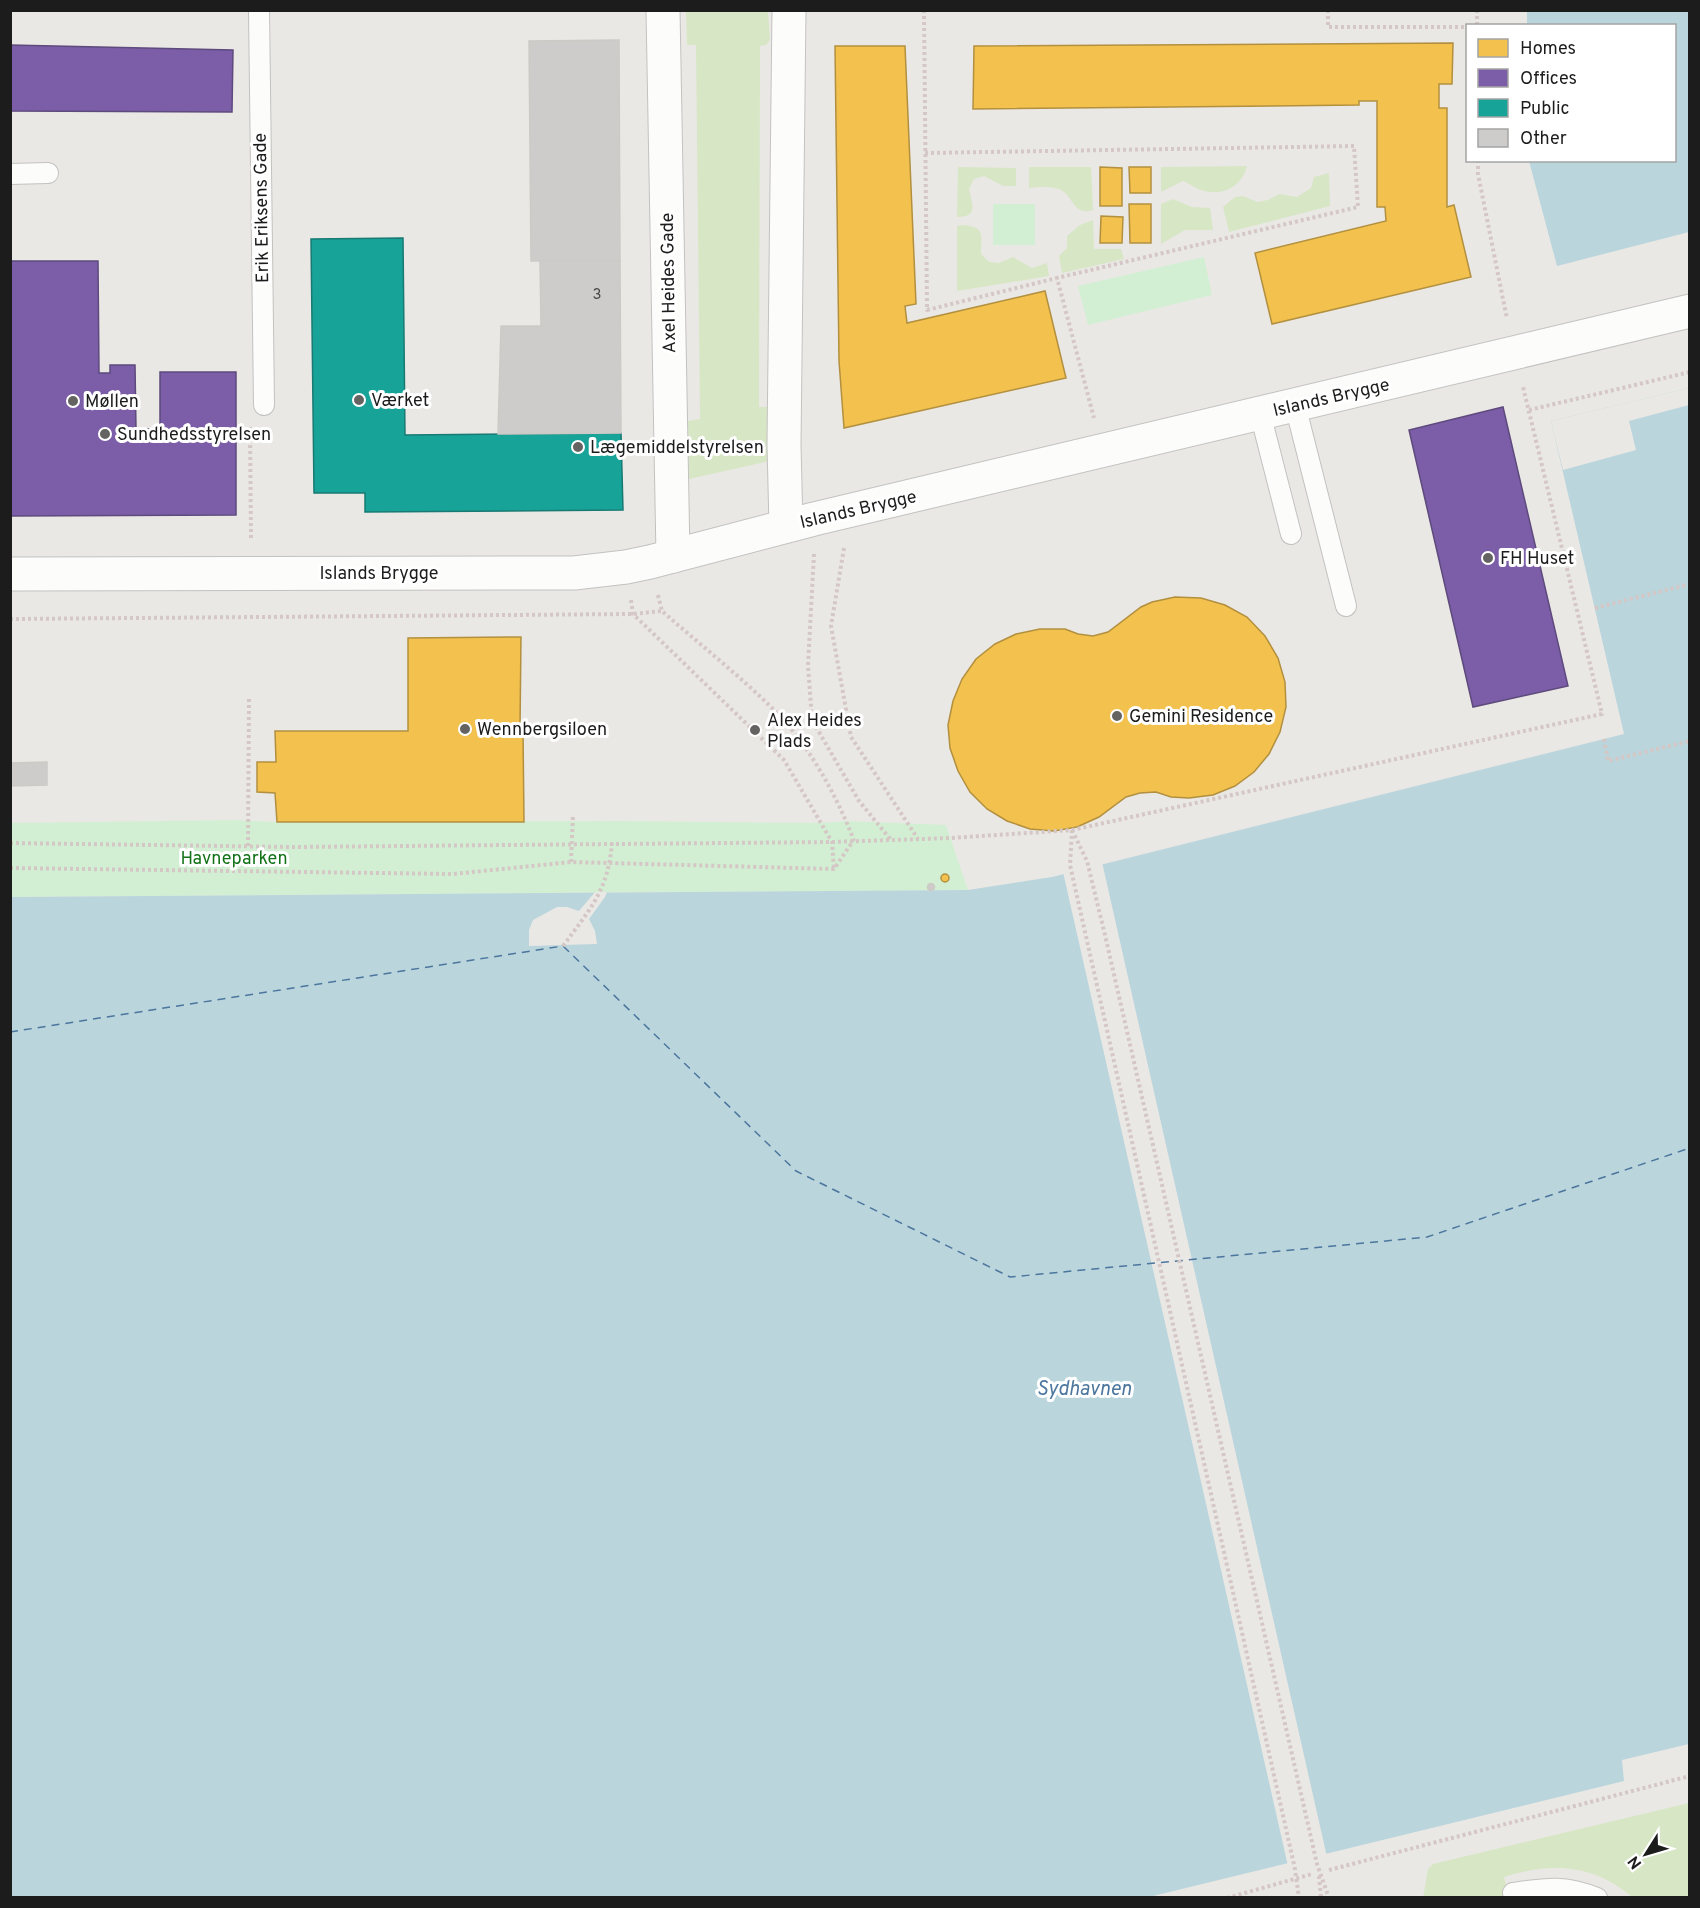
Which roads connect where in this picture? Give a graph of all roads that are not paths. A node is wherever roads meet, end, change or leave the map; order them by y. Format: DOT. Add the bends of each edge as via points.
graph roads {
  1 [pos="259,10"];
  2 [pos="663,10"];
  3 [pos="789,10"];
  4 [pos="48,173"];
  5 [pos="10,174"];
  6 [pos="1689,311"];
  7 [pos="264,405"];
  8 [pos="1295,405"];
  9 [pos="1260,413"];
  10 [pos="800,523"];
  11 [pos="1291,534"];
  12 [pos="673,556"];
  13 [pos="10,574"];
  14 [pos="1346,606"];
  15 [pos="1514,1893"];
  16 [pos="1597,1898"];
  1 -- 7 [label="lane, Erik Eriksens Gade"];
  2 -- 12 [label="street, Axel Heides Gade"];
  3 -- 10 [label="street" via="784,445"];
  4 -- 5 [label="lane"];
  6 -- 8 [label="street, Islands Brygge"];
  8 -- 9 [label="street, Islands Brygge"];
  8 -- 14 [label="lane"];
  9 -- 10 [label="street, Islands Brygge"];
  9 -- 11 [label="lane"];
  10 -- 12 [label="street, Islands Brygge"];
  12 -- 13 [label="street, Islands Brygge" via="626,567 563,573"];
  15 -- 16 [label="lane" via="1549,1887 1575,1889"];
}
